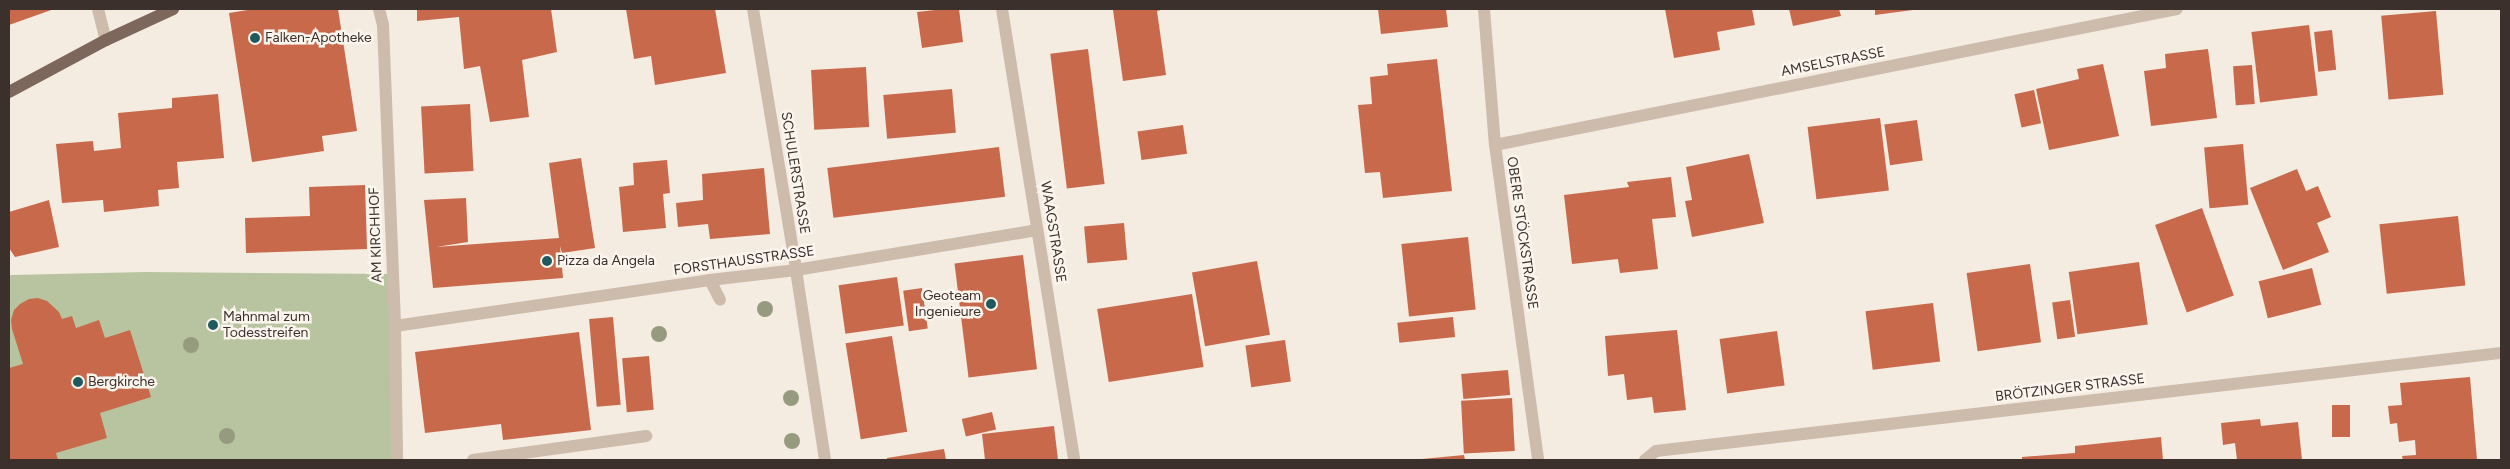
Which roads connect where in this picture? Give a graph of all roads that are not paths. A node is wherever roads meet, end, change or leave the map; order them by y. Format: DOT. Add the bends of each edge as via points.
graph roads {
  1 [pos="98,9"];
  2 [pos="173,9"];
  3 [pos="379,9"];
  4 [pos="753,9"];
  5 [pos="1002,9"];
  6 [pos="1484,9"];
  7 [pos="2177,9"];
  8 [pos="106,40"];
  9 [pos="9,92"];
  10 [pos="1495,145"];
  11 [pos="1037,230"];
  12 [pos="796,270"];
  13 [pos="710,280"];
  14 [pos="720,300"];
  15 [pos="394,326"];
  16 [pos="2501,353"];
  17 [pos="646,436"];
  18 [pos="397,460"];
  19 [pos="473,460"];
  20 [pos="824,460"];
  21 [pos="1074,460"];
  22 [pos="1538,460"];
  23 [pos="1645,460"];
  1 -- 8 [label="street"];
  2 -- 8 [label="main road"];
  3 -- 15 [label="street, AM KIRCHHOF" via="383,25"];
  4 -- 12 [label="street, SCHULERSTRASSE"];
  5 -- 11 [label="street, WAAGSTRASSE"];
  6 -- 10 [label="street, OBERE STÖCKSTRASSE"];
  7 -- 10 [label="street, AMSELSTRASSE"];
  8 -- 9 [label="main road"];
  10 -- 22 [label="street, OBERE STÖCKSTRASSE"];
  11 -- 12 [label="street, FORSTHAUSSTRASSE"];
  11 -- 21 [label="street, WAAGSTRASSE"];
  12 -- 13 [label="street, FORSTHAUSSTRASSE"];
  12 -- 20 [label="street, SCHULERSTRASSE"];
  13 -- 14 [label="street"];
  13 -- 15 [label="street, FORSTHAUSSTRASSE"];
  15 -- 18 [label="street, AM KIRCHHOF"];
  16 -- 23 [label="street, BRÖTZINGER STRASSE" via="1656,451"];
  17 -- 19 [label="street"];
}
